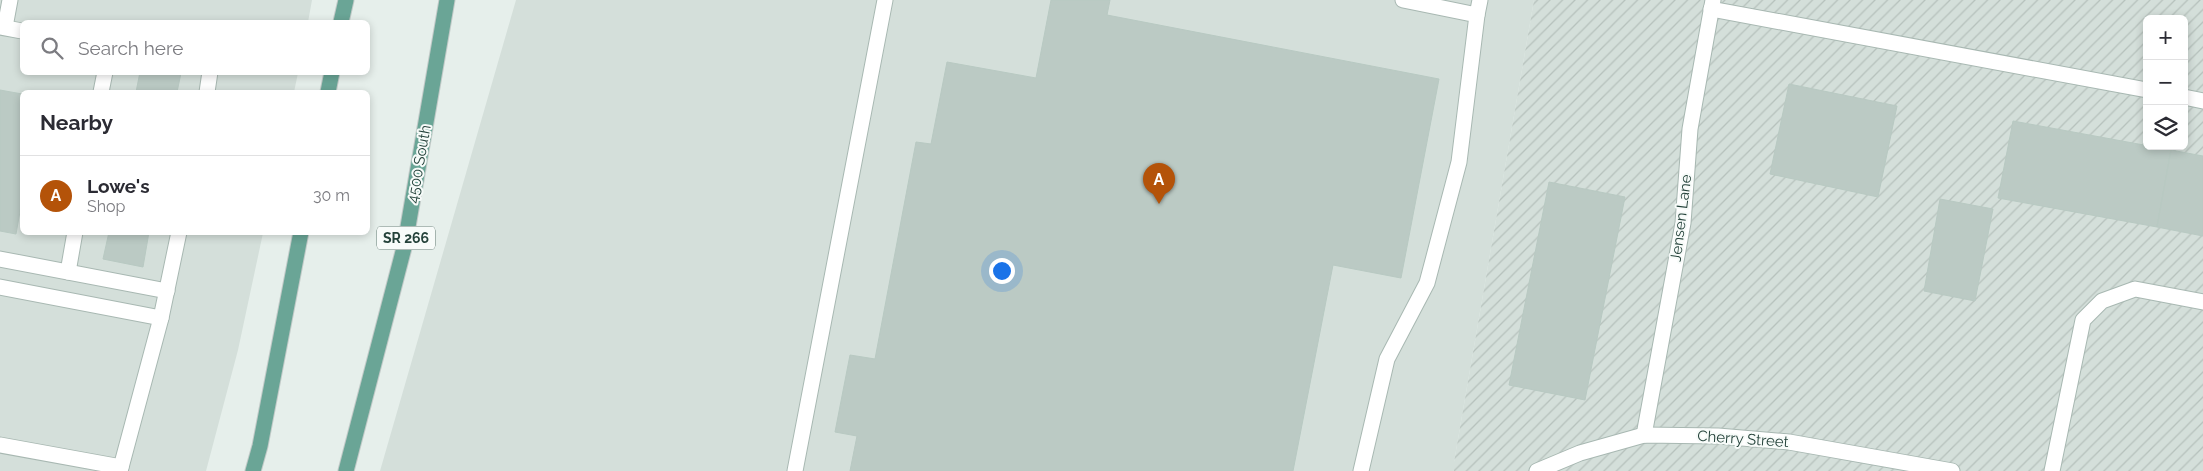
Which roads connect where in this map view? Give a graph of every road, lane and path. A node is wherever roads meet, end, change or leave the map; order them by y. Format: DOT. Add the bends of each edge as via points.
graph roads {
  1 [pos="10,0"];
  2 [pos="346,0"];
  3 [pos="447,0"];
  4 [pos="885,0"];
  5 [pos="1403,0"];
  6 [pos="1712,5"];
  7 [pos="1478,8"];
  8 [pos="341,20"];
  9 [pos="2,27"];
  10 [pos="20,30"];
  11 [pos="105,75"];
  12 [pos="210,75"];
  13 [pos="331,75"];
  14 [pos="2143,89"];
  15 [pos="102,90"];
  16 [pos="207,90"];
  17 [pos="328,90"];
  18 [pos="2188,98"];
  19 [pos="2203,101"];
  20 [pos="74,235"];
  21 [pos="175,235"];
  22 [pos="300,235"];
  23 [pos="0,259"];
  24 [pos="68,272"];
  25 [pos="0,287"];
  26 [pos="167,291"];
  27 [pos="2203,302"];
  28 [pos="160,318"];
  29 [pos="1644,435"];
  30 [pos="0,445"];
  31 [pos="120,469"];
  32 [pos="253,471"];
  33 [pos="346,471"];
  34 [pos="795,471"];
  35 [pos="1361,471"];
  36 [pos="1537,471"];
  37 [pos="1952,471"];
  38 [pos="2052,471"];
  1 -- 9 [label="street"];
  2 -- 8 [label="main road"];
  3 -- 33 [label="main road, 4500 South / SR 266" via="405,244"];
  4 -- 34 [label="street"];
  5 -- 7 [label="street"];
  6 -- 14 [label="street"];
  6 -- 29 [label="street, Jensen Lane" via="1690,129 1683,222"];
  7 -- 35 [label="street" via="1459,162 1427,283 1387,359"];
  9 -- 10 [label="street"];
  11 -- 15 [label="street"];
  12 -- 16 [label="street"];
  13 -- 17 [label="main road"];
  18 -- 19 [label="street"];
  20 -- 24 [label="street"];
  21 -- 26 [label="street"];
  22 -- 32 [label="main road"];
  23 -- 24 [label="street"];
  24 -- 26 [label="street"];
  25 -- 28 [label="street"];
  26 -- 28 [label="street"];
  27 -- 38 [label="street" via="2135,289 2102,301 2083,320"];
  28 -- 31 [label="street"];
  29 -- 36 [label="street, Cherry Street" via="1580,453"];
  29 -- 37 [label="street, Cherry Street" via="1718,436 1789,442"];
  30 -- 31 [label="street"];
}
